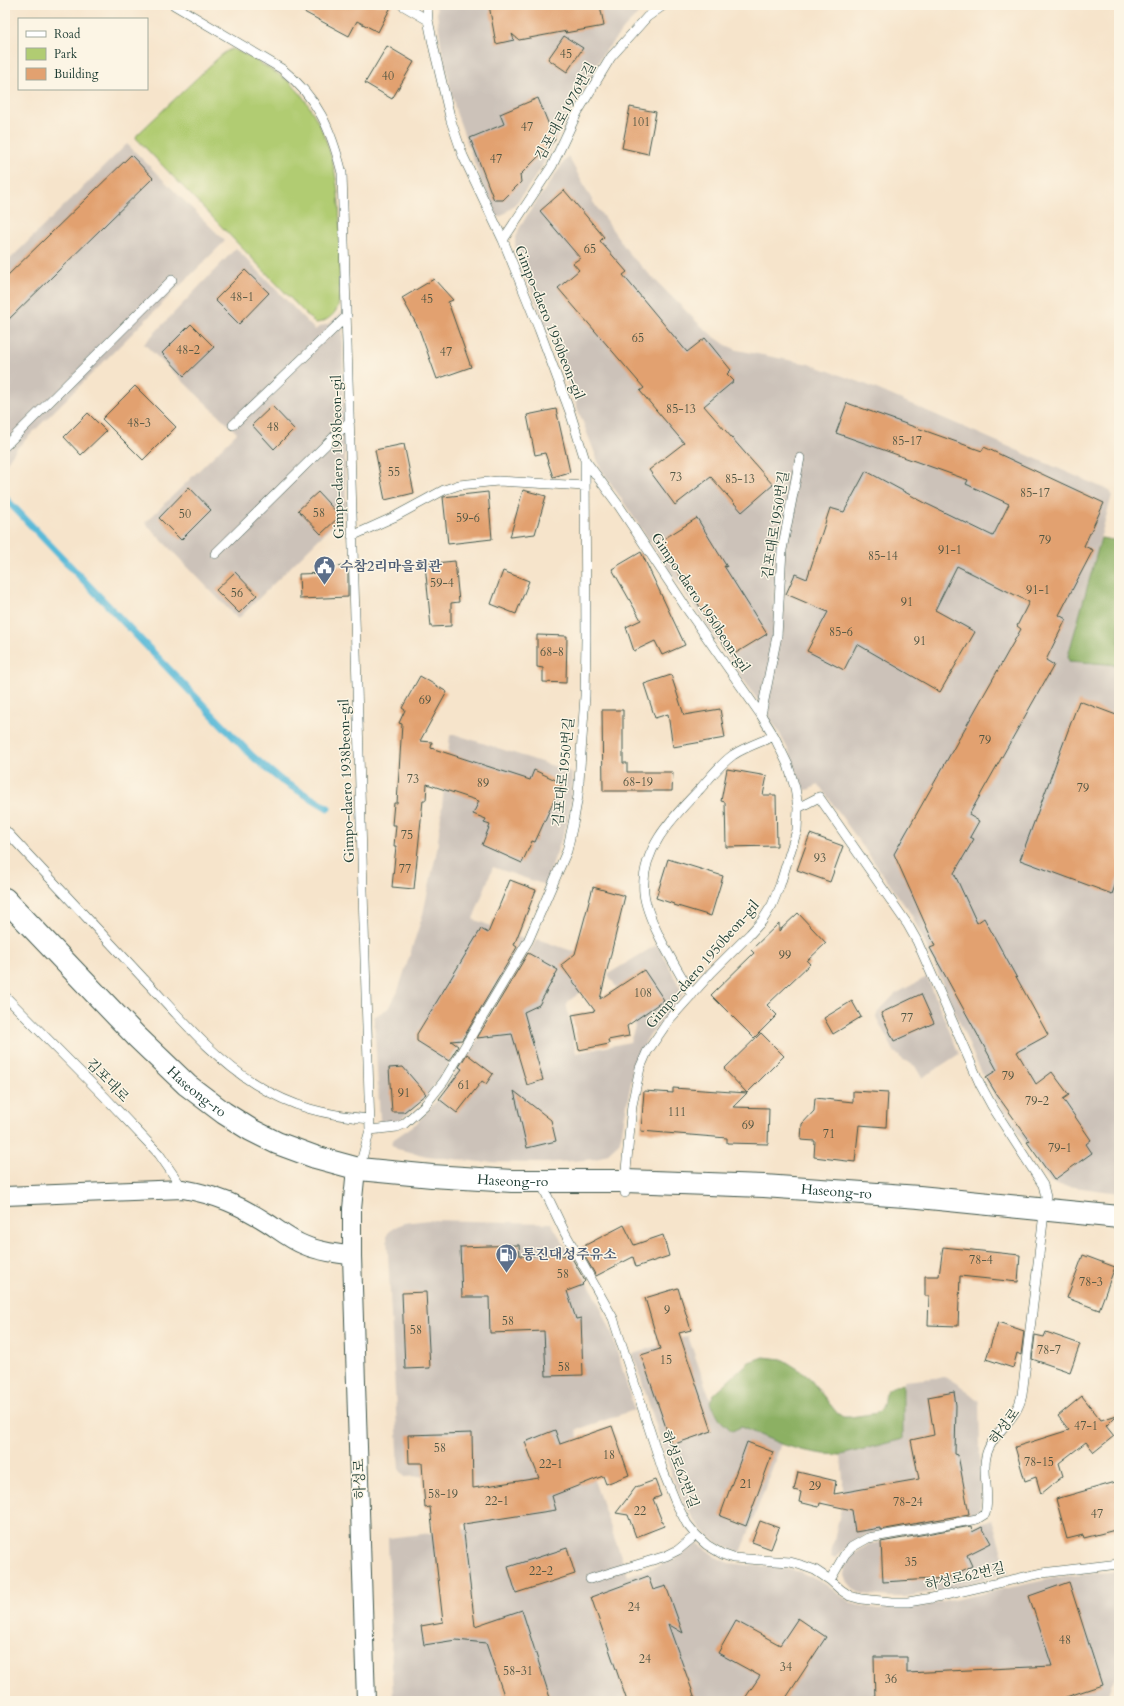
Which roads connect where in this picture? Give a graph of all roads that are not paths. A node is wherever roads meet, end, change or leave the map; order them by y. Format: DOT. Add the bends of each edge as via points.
graph roads {
  1 [pos="174,5"];
  2 [pos="402,5"];
  3 [pos="427,5"];
  4 [pos="664,5"];
  5 [pos="428,20"];
  6 [pos="503,240"];
  7 [pos="172,280"];
  8 [pos="347,316"];
  9 [pos="350,421"];
  10 [pos="233,425"];
  11 [pos="5,446"];
  12 [pos="800,458"];
  13 [pos="585,460"];
  14 [pos="584,486"];
  15 [pos="352,536"];
  16 [pos="215,554"];
  17 [pos="761,715"];
  18 [pos="774,736"];
  19 [pos="798,808"];
  20 [pos="5,830"];
  21 [pos="5,898"];
  22 [pos="5,920"];
  23 [pos="692,995"];
  24 [pos="5,996"];
  25 [pos="370,1119"];
  26 [pos="370,1130"];
  27 [pos="357,1174"];
  28 [pos="542,1187"];
  29 [pos="625,1187"];
  30 [pos="183,1189"];
  31 [pos="5,1196"];
  32 [pos="1044,1215"];
  33 [pos="1119,1217"];
  34 [pos="1119,1231"];
  35 [pos="352,1256"];
  36 [pos="696,1535"];
  37 [pos="1119,1564"];
  38 [pos="590,1579"];
  39 [pos="830,1580"];
  40 [pos="366,1701"];
  1 -- 8 [label="lane, Gimpo-daero 1938beon-gil" via="282,69 297,81 319,109 342,173"];
  2 -- 5 [label="lane"];
  3 -- 5 [label="lane, Gimpo-daero 1950beon-gil"];
  4 -- 6 [label="lane, 김포대로1976번길" via="647,17 611,57 578,113 552,166"];
  5 -- 6 [label="lane, Gimpo-daero 1950beon-gil" via="451,121 463,156"];
  6 -- 13 [label="lane, Gimpo-daero 1950beon-gil" via="557,374"];
  7 -- 11 [label="lane"];
  8 -- 9 [label="lane, Gimpo-daero 1938beon-gil"];
  8 -- 10 [label="lane"];
  9 -- 15 [label="lane, Gimpo-daero 1938beon-gil"];
  9 -- 16 [label="lane"];
  12 -- 17 [label="lane, 김포대로1950번길" via="782,550 777,636"];
  13 -- 14 [label="lane, 김포대로1950번길"];
  13 -- 17 [label="lane, Gimpo-daero 1950beon-gil"];
  14 -- 15 [label="lane" via="498,480 459,485"];
  14 -- 26 [label="lane, 김포대로1950번길" via="584,710 578,796 567,851 528,941 439,1088 404,1124"];
  15 -- 25 [label="lane, Gimpo-daero 1938beon-gil"];
  17 -- 18 [label="lane, Gimpo-daero 1950beon-gil"];
  18 -- 19 [label="lane, Gimpo-daero 1950beon-gil" via="788,765"];
  18 -- 23 [label="lane" via="734,754 715,771 667,824 648,862 644,894 649,911"];
  19 -- 23 [label="lane, Gimpo-daero 1950beon-gil" via="797,830 772,905 762,921"];
  19 -- 32 [label="lane" via="819,797 908,925 980,1084 1043,1185"];
  20 -- 25 [label="lane" via="178,1016 236,1071 261,1087 298,1105 334,1116"];
  21 -- 27 [label="street, Haseong-ro" via="136,1036 187,1085 251,1130 277,1143"];
  22 -- 27 [label="street, Haseong-ro" via="130,1049 195,1108 241,1139 300,1165"];
  23 -- 29 [label="lane, Gimpo-daero 1950beon-gil" via="668,1020 647,1052 640,1068 632,1105"];
  24 -- 30 [label="lane, 김포대로" via="159,1154"];
  25 -- 26 [label="lane, Gimpo-daero 1938beon-gil"];
  26 -- 27 [label="lane, Gimpo-daero 1938beon-gil"];
  27 -- 28 [label="street, Haseong-ro" via="425,1188"];
  27 -- 35 [label="street" via="352,1209"];
  28 -- 29 [label="street, Haseong-ro"];
  28 -- 36 [label="lane, 하성로62번길" via="613,1318 663,1471 676,1503"];
  29 -- 32 [label="street, Haseong-ro" via="871,1206"];
  30 -- 31 [label="street"];
  30 -- 35 [label="street" via="209,1194 230,1202 304,1245"];
  32 -- 33 [label="street, Haseong-ro"];
  32 -- 34 [label="street, Haseong-ro"];
  32 -- 39 [label="lane, 하성로" via="1022,1395 1016,1413 988,1449 984,1514 977,1519 868,1538 845,1554"];
  35 -- 40 [label="street, 하성로"];
  36 -- 38 [label="lane" via="666,1556"];
  36 -- 39 [label="lane, 하성로62번길" via="722,1554 733,1558 790,1562 815,1570"];
  37 -- 39 [label="lane, 하성로62번길" via="1035,1575 908,1602 861,1600 841,1590"];
}
